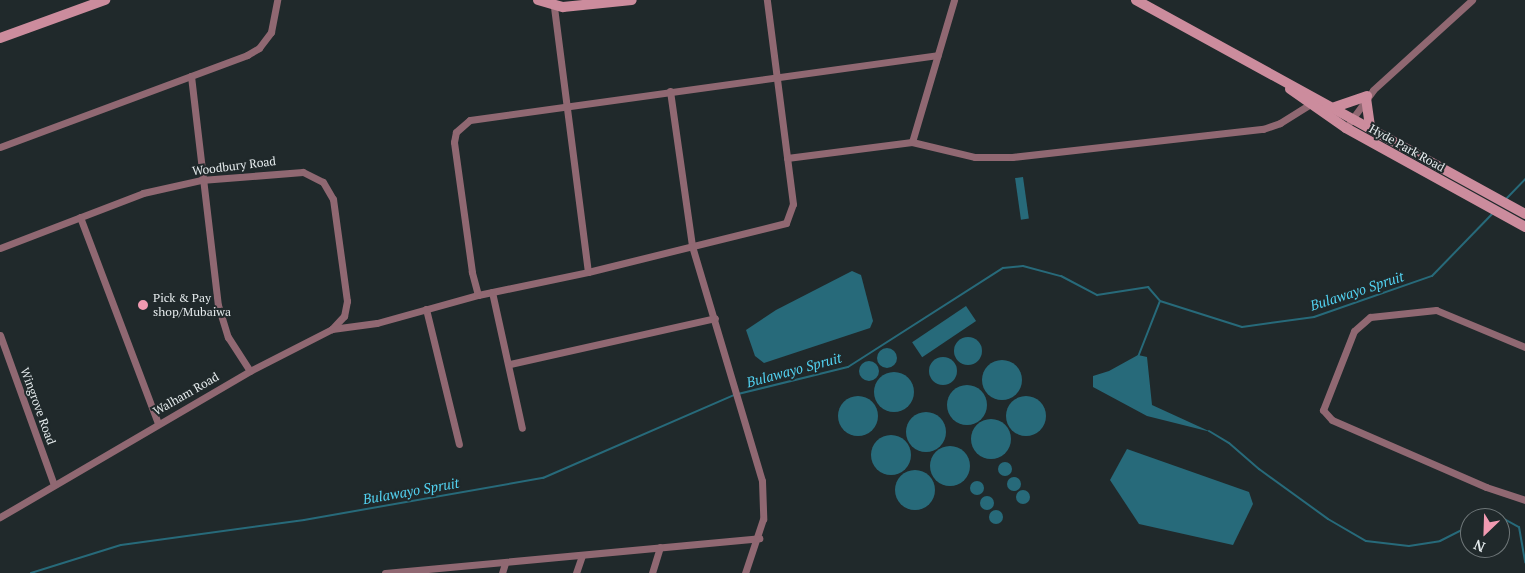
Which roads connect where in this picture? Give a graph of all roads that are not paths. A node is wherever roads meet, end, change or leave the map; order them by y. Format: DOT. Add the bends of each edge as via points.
graph roads {
  1 [pos="105,0"];
  2 [pos="276,0"];
  3 [pos="538,0"];
  4 [pos="632,0"];
  5 [pos="767,0"];
  6 [pos="954,0"];
  7 [pos="1136,0"];
  8 [pos="1472,0"];
  9 [pos="609,2"];
  10 [pos="554,7"];
  11 [pos="0,38"];
  12 [pos="938,55"];
  13 [pos="191,76"];
  14 [pos="774,77"];
  15 [pos="1282,82"];
  16 [pos="670,91"];
  17 [pos="1366,97"];
  18 [pos="1309,105"];
  19 [pos="568,106"];
  20 [pos="1335,108"];
  21 [pos="1353,118"];
  22 [pos="1346,128"];
  23 [pos="1370,128"];
  24 [pos="912,142"];
  25 [pos="1396,142"];
  26 [pos="0,147"];
  27 [pos="1390,153"];
  28 [pos="787,158"];
  29 [pos="201,180"];
  30 [pos="1525,214"];
  31 [pos="80,217"];
  32 [pos="1525,227"];
  33 [pos="692,246"];
  34 [pos="0,248"];
  35 [pos="588,272"];
  36 [pos="492,292"];
  37 [pos="478,294"];
  38 [pos="426,310"];
  39 [pos="715,318"];
  40 [pos="332,329"];
  41 [pos="0,335"];
  42 [pos="1525,346"];
  43 [pos="510,364"];
  44 [pos="250,371"];
  45 [pos="158,423"];
  46 [pos="522,428"];
  47 [pos="459,444"];
  48 [pos="54,485"];
  49 [pos="1525,500"];
  50 [pos="0,517"];
  51 [pos="759,538"];
  52 [pos="660,547"];
  53 [pos="582,556"];
  54 [pos="505,563"];
  55 [pos="430,571"];
  56 [pos="385,573"];
  57 [pos="502,573"];
  58 [pos="576,573"];
  59 [pos="652,573"];
  60 [pos="745,573"];
  1 -- 11 [label="street"];
  2 -- 13 [label="street" via="271,32 259,48"];
  3 -- 10 [label="street"];
  4 -- 9 [label="street"];
  5 -- 14 [label="street"];
  6 -- 12 [label="street"];
  7 -- 15 [label="street, Hyde Park Road"];
  8 -- 17 [label="street"];
  9 -- 10 [label="street"];
  10 -- 19 [label="street"];
  12 -- 14 [label="street"];
  12 -- 24 [label="street"];
  13 -- 26 [label="street"];
  13 -- 29 [label="street"];
  14 -- 16 [label="street"];
  14 -- 28 [label="street"];
  15 -- 18 [label="street, Hyde Park Road"];
  15 -- 20 [label="street, Hyde Park Road"];
  16 -- 19 [label="street"];
  16 -- 33 [label="street"];
  17 -- 20 [label="street"];
  17 -- 21 [label="street"];
  17 -- 23 [label="street"];
  18 -- 22 [label="street, Hyde Park Road"];
  18 -- 24 [label="street" via="1280,123 1263,128 1012,157 975,157"];
  19 -- 35 [label="street"];
  19 -- 37 [label="street" via="476,118 456,132 461,201"];
  20 -- 21 [label="street, Hyde Park Road"];
  21 -- 22 [label="street"];
  21 -- 23 [label="street, Hyde Park Road"];
  22 -- 27 [label="street, Hyde Park Road"];
  23 -- 25 [label="street, Hyde Park Road"];
  24 -- 28 [label="street"];
  25 -- 27 [label="street"];
  25 -- 30 [label="street, Hyde Park Road"];
  27 -- 32 [label="street, Hyde Park Road"];
  28 -- 33 [label="street" via="793,204 786,223"];
  29 -- 31 [label="street, Woodbury Road" via="143,193"];
  29 -- 40 [label="street, Woodbury Road" via="292,170 323,182 332,200 347,301 344,316"];
  29 -- 44 [label="street" via="218,305 228,337"];
  31 -- 34 [label="street, Woodbury Road"];
  31 -- 45 [label="street"];
  33 -- 35 [label="street"];
  33 -- 39 [label="street"];
  35 -- 36 [label="street"];
  36 -- 37 [label="street"];
  36 -- 43 [label="street"];
  37 -- 38 [label="street"];
  38 -- 40 [label="street" via="354,328"];
  38 -- 47 [label="street"];
  39 -- 43 [label="street"];
  39 -- 51 [label="street" via="762,481 763,519"];
  40 -- 44 [label="street, Walham Road"];
  41 -- 48 [label="street, Wingrove Road"];
  42 -- 49 [label="street" via="1436,310 1365,319 1354,331 1323,410 1332,420 1486,487"];
  43 -- 46 [label="street"];
  44 -- 45 [label="street, Walham Road"];
  45 -- 48 [label="street, Walham Road"];
  48 -- 50 [label="street, Walham Road"];
  51 -- 52 [label="street"];
  51 -- 60 [label="street"];
  52 -- 53 [label="street"];
  52 -- 59 [label="street"];
  53 -- 54 [label="street"];
  53 -- 58 [label="street"];
  54 -- 55 [label="street"];
  54 -- 57 [label="street"];
  55 -- 56 [label="street"];
}
